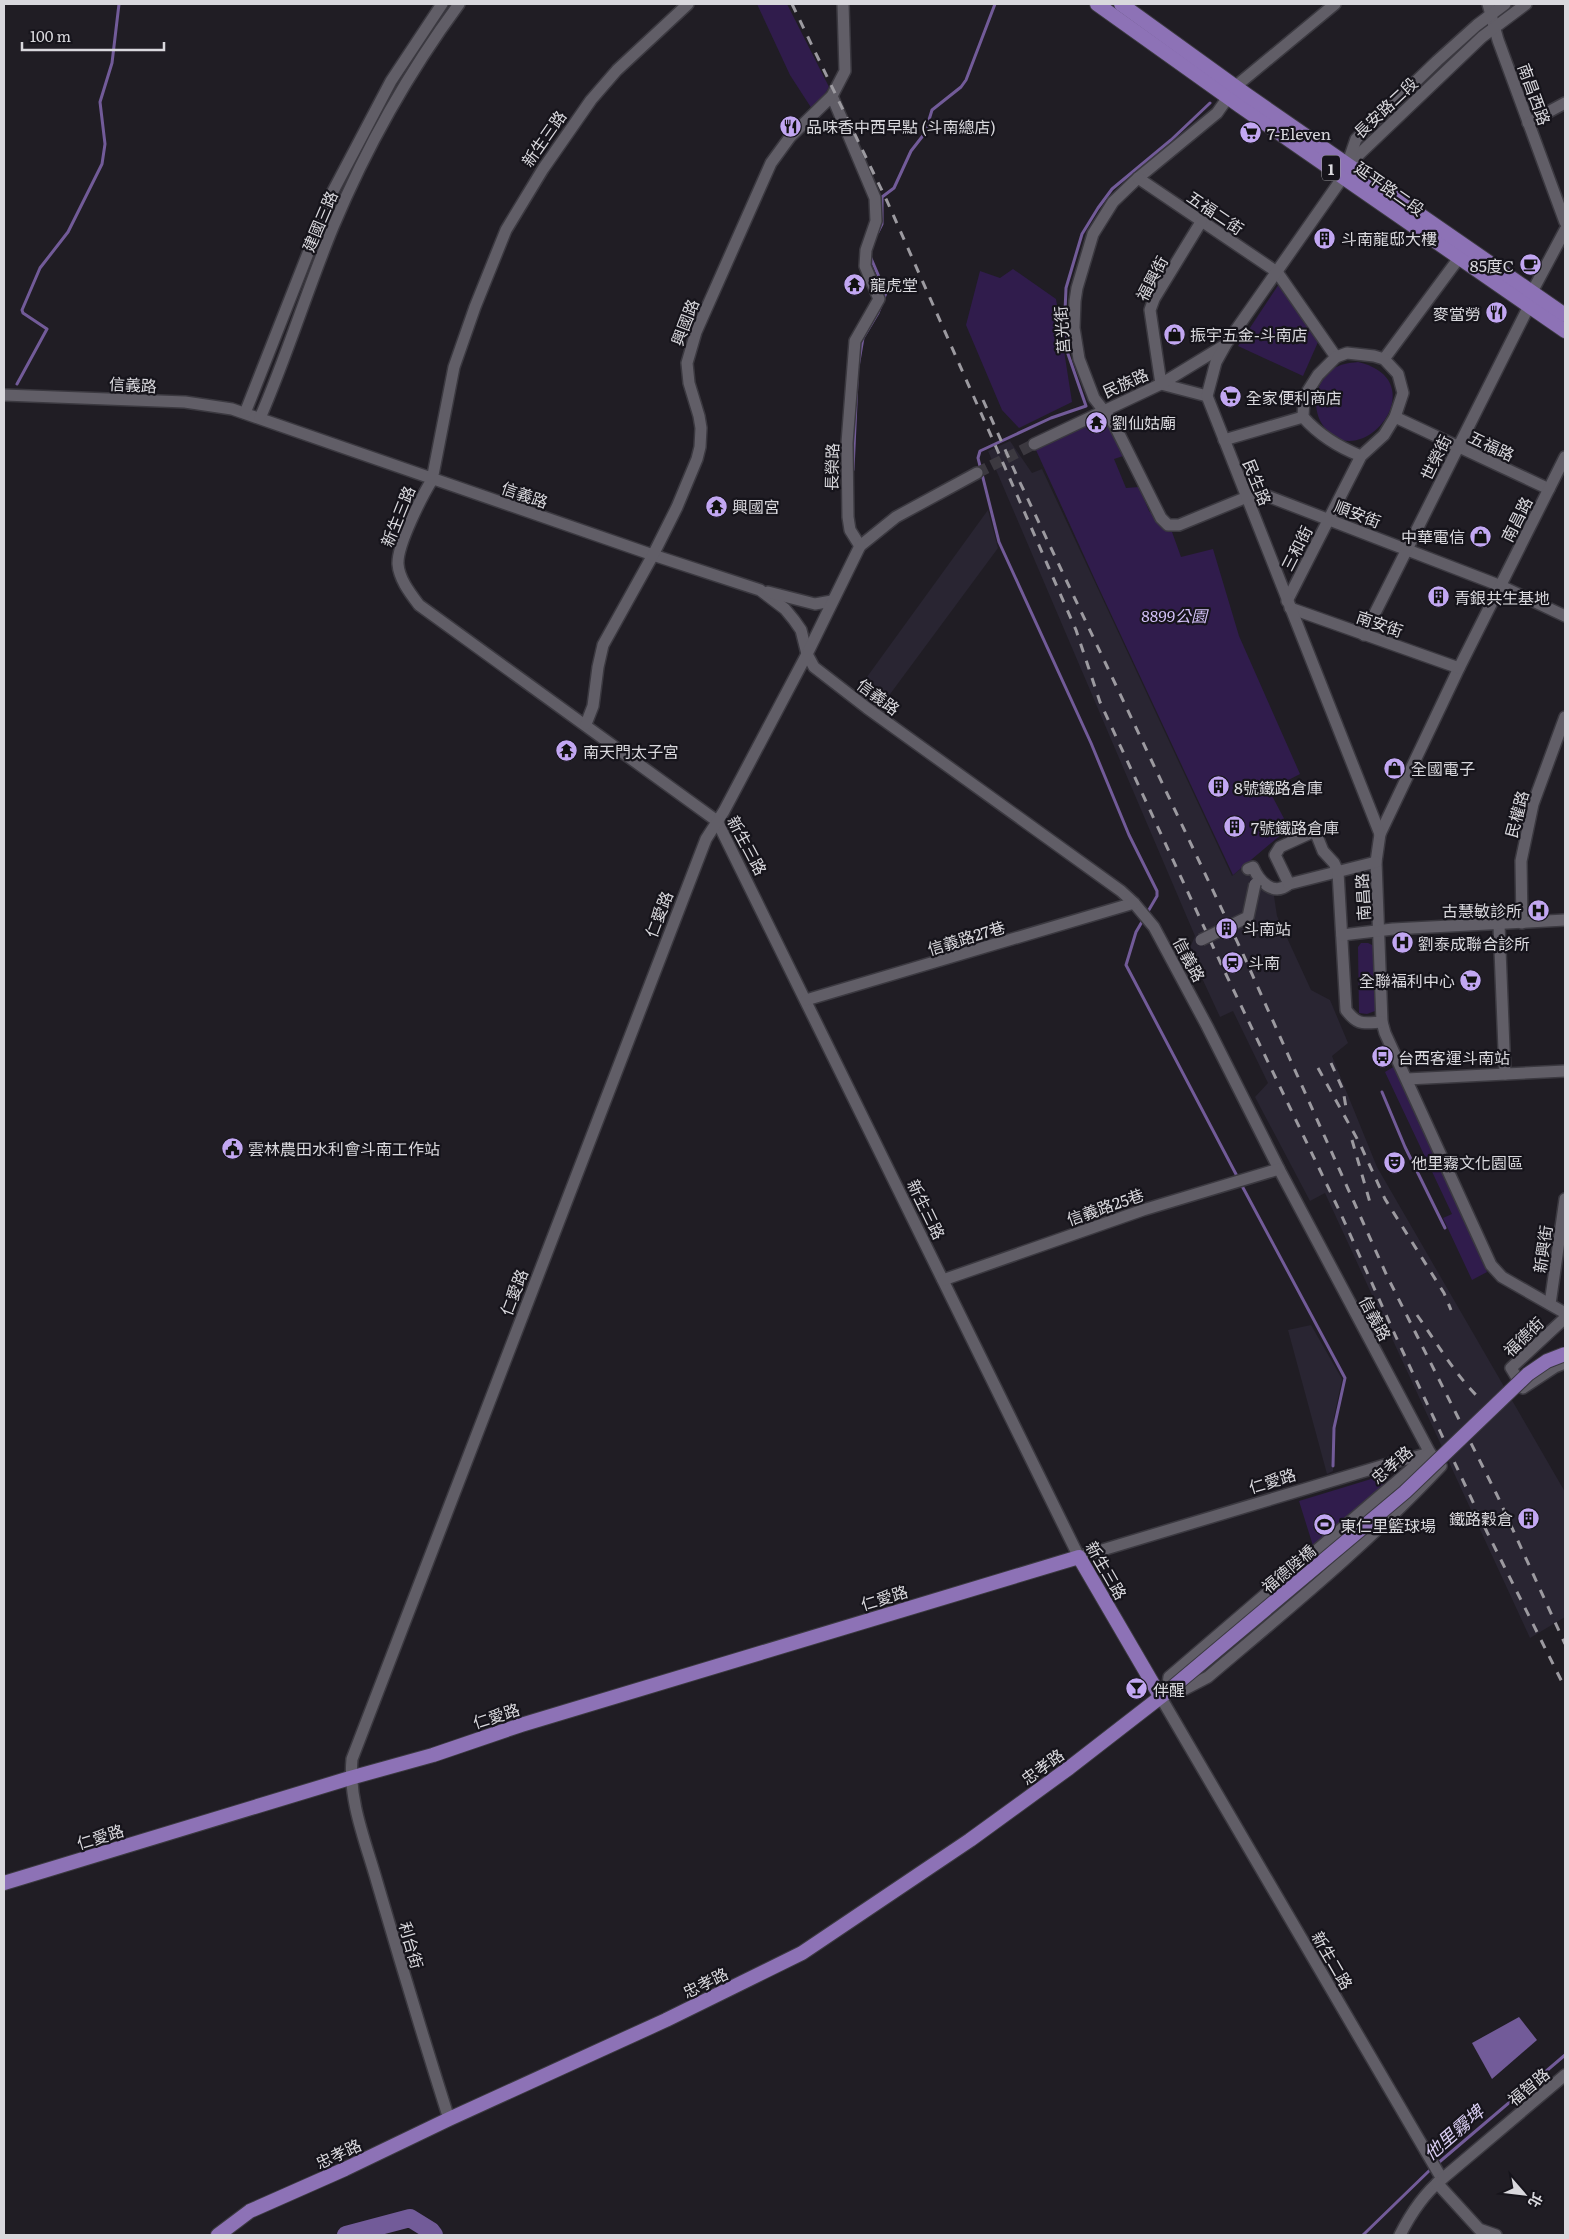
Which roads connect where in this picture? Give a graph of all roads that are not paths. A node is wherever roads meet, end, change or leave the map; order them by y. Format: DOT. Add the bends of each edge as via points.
graph roads {
  1 [pos="442,4"];
  2 [pos="459,4"];
  3 [pos="688,4"];
  4 [pos="843,4"];
  5 [pos="1097,4"];
  6 [pos="1121,4"];
  7 [pos="1334,4"];
  8 [pos="1505,4"];
  9 [pos="1526,4"];
  10 [pos="1488,9"];
  11 [pos="1494,27"];
  12 [pos="1232,91"];
  13 [pos="832,96"];
  14 [pos="1565,103"];
  15 [pos="1528,122"];
  16 [pos="1346,171"];
  17 [pos="1138,178"];
  18 [pos="1202,222"];
  19 [pos="1565,222"];
  20 [pos="1565,230"];
  21 [pos="1459,258"];
  22 [pos="1277,272"];
  23 [pos="1532,292"];
  24 [pos="1529,306"];
  25 [pos="1565,315"];
  26 [pos="1565,331"];
  27 [pos="1226,344"];
  28 [pos="1336,357"];
  29 [pos="1384,359"];
  30 [pos="1161,384"];
  31 [pos="4,394"];
  32 [pos="1207,396"];
  33 [pos="1103,410"];
  34 [pos="245,413"];
  35 [pos="1303,417"];
  36 [pos="1394,417"];
  37 [pos="260,418"];
  38 [pos="1224,440"];
  39 [pos="1034,444"];
  40 [pos="1458,447"];
  41 [pos="1361,456"];
  42 [pos="1565,457"];
  43 [pos="977,473"];
  44 [pos="432,480"];
  45 [pos="1549,489"];
  46 [pos="1247,497"];
  47 [pos="1330,519"];
  48 [pos="860,546"];
  49 [pos="1408,550"];
  50 [pos="653,556"];
  51 [pos="1501,586"];
  52 [pos="760,590"];
  53 [pos="832,601"];
  54 [pos="1288,605"];
  55 [pos="1565,616"];
  56 [pos="1364,635"];
  57 [pos="807,654"];
  58 [pos="1459,668"];
  59 [pos="1565,717"];
  60 [pos="586,724"];
  61 [pos="718,821"];
  62 [pos="1380,834"];
  63 [pos="1376,862"];
  64 [pos="1248,869"];
  65 [pos="1338,872"];
  66 [pos="1255,884"];
  67 [pos="1289,884"];
  68 [pos="1134,903"];
  69 [pos="1565,920"];
  70 [pos="1522,923"];
  71 [pos="1499,925"];
  72 [pos="1380,931"];
  73 [pos="1342,935"];
  74 [pos="1201,940"];
  75 [pos="806,1000"];
  76 [pos="1382,1022"];
  77 [pos="1565,1071"];
  78 [pos="1505,1074"];
  79 [pos="1407,1079"];
  80 [pos="1279,1169"];
  81 [pos="1565,1199"];
  82 [pos="943,1280"];
  83 [pos="1550,1304"];
  84 [pos="1565,1314"];
  85 [pos="1565,1318"];
  86 [pos="1565,1354"];
  87 [pos="1565,1363"];
  88 [pos="1430,1453"];
  89 [pos="1079,1558"];
  90 [pos="1164,1694"];
  91 [pos="350,1778"];
  92 [pos="4,1883"];
  93 [pos="1565,2076"];
  94 [pos="449,2119"];
  95 [pos="1440,2181"];
  96 [pos="218,2235"];
  97 [pos="1400,2235"];
  98 [pos="1496,2235"];
  1 -- 34 [label="street, 建國三路" via="391,81 331,195"];
  2 -- 37 [label="street, 建國三路" via="401,90 359,169 333,227"];
  3 -- 44 [label="street, 新生三路" via="617,70 591,100 506,230 454,367"];
  4 -- 13 [label="street, 興國路" via="846,71"];
  5 -- 12 [label="main road, 延平路二段 / 1"];
  6 -- 12 [label="main road, 延平路二段 / 1"];
  7 -- 12 [label="street, 莒光街"];
  8 -- 10 [label="street, 長安路二段"];
  9 -- 11 [label="street, 長安路二段"];
  10 -- 11 [label="street, 南昌西路"];
  10 -- 16 [label="street, 長安路二段" via="1356,139"];
  11 -- 15 [label="street, 南昌西路"];
  11 -- 16 [label="street, 長安路二段"];
  12 -- 16 [label="main road, 延平路二段 / 1"];
  12 -- 17 [label="street, 莒光街" via="1217,113"];
  13 -- 48 [label="street, 長榮路" via="875,198 876,222 866,250 865,266 878,299 855,342 847,443 848,517 850,530"];
  13 -- 50 [label="street, 興國路" via="790,137 771,163 696,332 687,363 699,416 700,447"];
  14 -- 15 [label="street"];
  15 -- 19 [label="street, 南昌西路"];
  16 -- 21 [label="main road, 延平路二段 / 1"];
  16 -- 22 [label="street"];
  16 -- 23 [label="main road, 延平路二段 / 1"];
  17 -- 18 [label="street, 五福二街"];
  17 -- 33 [label="street, 莒光街" via="1113,202 1093,234 1076,288 1074,328 1079,359 1094,398"];
  18 -- 22 [label="street, 五福二街"];
  18 -- 30 [label="street, 福興街" via="1150,310"];
  20 -- 23 [label="street, 世榮街"];
  21 -- 24 [label="main road, 延平路二段 / 1"];
  21 -- 29 [label="street"];
  22 -- 27 [label="street"];
  22 -- 28 [label="street"];
  23 -- 24 [label="street, 世榮街"];
  23 -- 25 [label="main road, 延平路二段 / 1"];
  24 -- 26 [label="main road, 延平路二段 / 1"];
  24 -- 40 [label="street, 世榮街"];
  27 -- 30 [label="street, 民族路"];
  27 -- 32 [label="street" via="1216,362"];
  28 -- 29 [label="street" via="1360,353"];
  28 -- 35 [label="street" via="1304,397"];
  29 -- 36 [label="street" via="1398,374 1402,384 1403,393"];
  30 -- 32 [label="street"];
  30 -- 33 [label="street, 民族路"];
  31 -- 34 [label="street, 信義路" via="185,402"];
  32 -- 38 [label="street, 民生路"];
  33 -- 39 [label="street, 民族路"];
  33 -- 46 [label="street, 莒光街" via="1114,424 1168,525 1179,525"];
  34 -- 37 [label="street, 信義路"];
  35 -- 38 [label="street"];
  35 -- 41 [label="street" via="1334,444"];
  36 -- 40 [label="street, 五福路"];
  36 -- 41 [label="street" via="1384,435"];
  37 -- 44 [label="street, 信義路"];
  38 -- 46 [label="street, 民生路"];
  40 -- 45 [label="street, 五福路"];
  40 -- 49 [label="street, 世榮街"];
  41 -- 47 [label="street, 三和街"];
  42 -- 45 [label="street, 南昌路"];
  43 -- 48 [label="street" via="896,517"];
  44 -- 50 [label="street, 信義路"];
  44 -- 60 [label="street, 新生三路" via="400,553 398,564 406,588 419,605"];
  45 -- 51 [label="street, 南昌路"];
  46 -- 47 [label="street, 順安街" via="1262,494"];
  46 -- 54 [label="street, 民生路"];
  47 -- 49 [label="street, 順安街"];
  47 -- 54 [label="street, 三和街"];
  48 -- 53 [label="street"];
  49 -- 51 [label="street, 順安街"];
  49 -- 56 [label="street, 世榮街"];
  50 -- 52 [label="street, 信義路"];
  50 -- 60 [label="street, 興國路" via="603,645 593,706"];
  51 -- 55 [label="street, 順安街"];
  51 -- 58 [label="street, 南昌路"];
  52 -- 53 [label="street" via="814,604"];
  52 -- 57 [label="street, 信義路" via="794,620 801,630"];
  53 -- 57 [label="street"];
  54 -- 56 [label="street, 南安街"];
  54 -- 62 [label="street, 民生路"];
  56 -- 58 [label="street, 南安街"];
  57 -- 61 [label="street"];
  57 -- 68 [label="street, 信義路" via="814,667 867,708"];
  58 -- 62 [label="street, 南昌路"];
  59 -- 70 [label="street, 民權路" via="1533,804 1520,861"];
  60 -- 61 [label="street, 新生三路"];
  61 -- 75 [label="street, 新生三路"];
  61 -- 91 [label="street, 仁愛路" via="706,839 480,1423 352,1759"];
  62 -- 63 [label="street, 南昌路"];
  63 -- 65 [label="street"];
  63 -- 72 [label="street, 南昌路"];
  64 -- 67 [label="street" via="1253,867 1259,880 1274,890"];
  65 -- 67 [label="street"];
  65 -- 67 [label="street" via="1334,862 1323,851 1315,830 1280,848 1275,855"];
  65 -- 73 [label="street"];
  66 -- 74 [label="street, bridge" via="1248,917"];
  68 -- 75 [label="street, 信義路27巷"];
  68 -- 80 [label="street, 信義路" via="1154,927"];
  69 -- 70 [label="street"];
  70 -- 71 [label="street"];
  71 -- 72 [label="street"];
  71 -- 78 [label="street"];
  72 -- 73 [label="street"];
  72 -- 76 [label="street, 南昌路"];
  73 -- 76 [label="street" via="1346,1010 1359,1023"];
  75 -- 82 [label="street, 新生三路"];
  76 -- 79 [label="street, 南昌路"];
  77 -- 78 [label="street"];
  78 -- 79 [label="street"];
  79 -- 83 [label="street, 南昌路" via="1492,1265 1502,1277"];
  80 -- 82 [label="street, 信義路25巷" via="1143,1210"];
  80 -- 88 [label="street, 信義路"];
  81 -- 83 [label="street, 新興街"];
  82 -- 89 [label="street, 新生三路"];
  83 -- 84 [label="street, 南昌路"];
  85 -- 87 [label="street, 福德街" via="1511,1368 1523,1388"];
  86 -- 90 [label="main road, 福德陸橋, bridge" via="1546,1361 1528,1374 1405,1492"];
  88 -- 89 [label="street, 仁愛路"];
  88 -- 90 [label="street, 忠孝路" via="1169,1677"];
  88 -- 90 [label="street, 忠孝路" via="1441,1466 1344,1562 1208,1677 1183,1690"];
  89 -- 90 [label="main road, 新生三路"];
  89 -- 91 [label="main road, 仁愛路"];
  90 -- 94 [label="main road, 忠孝路" via="970,1840 802,1953 674,2016"];
  90 -- 95 [label="street, 新生二路"];
  91 -- 92 [label="main road, 仁愛路"];
  91 -- 94 [label="street, 利台街" via="395,1948"];
  93 -- 95 [label="street, 福智路"];
  94 -- 96 [label="main road, 忠孝路" via="250,2212"];
  95 -- 97 [label="street" via="1407,2221"];
  95 -- 98 [label="street, 新生二路" via="1479,2229"];
}
